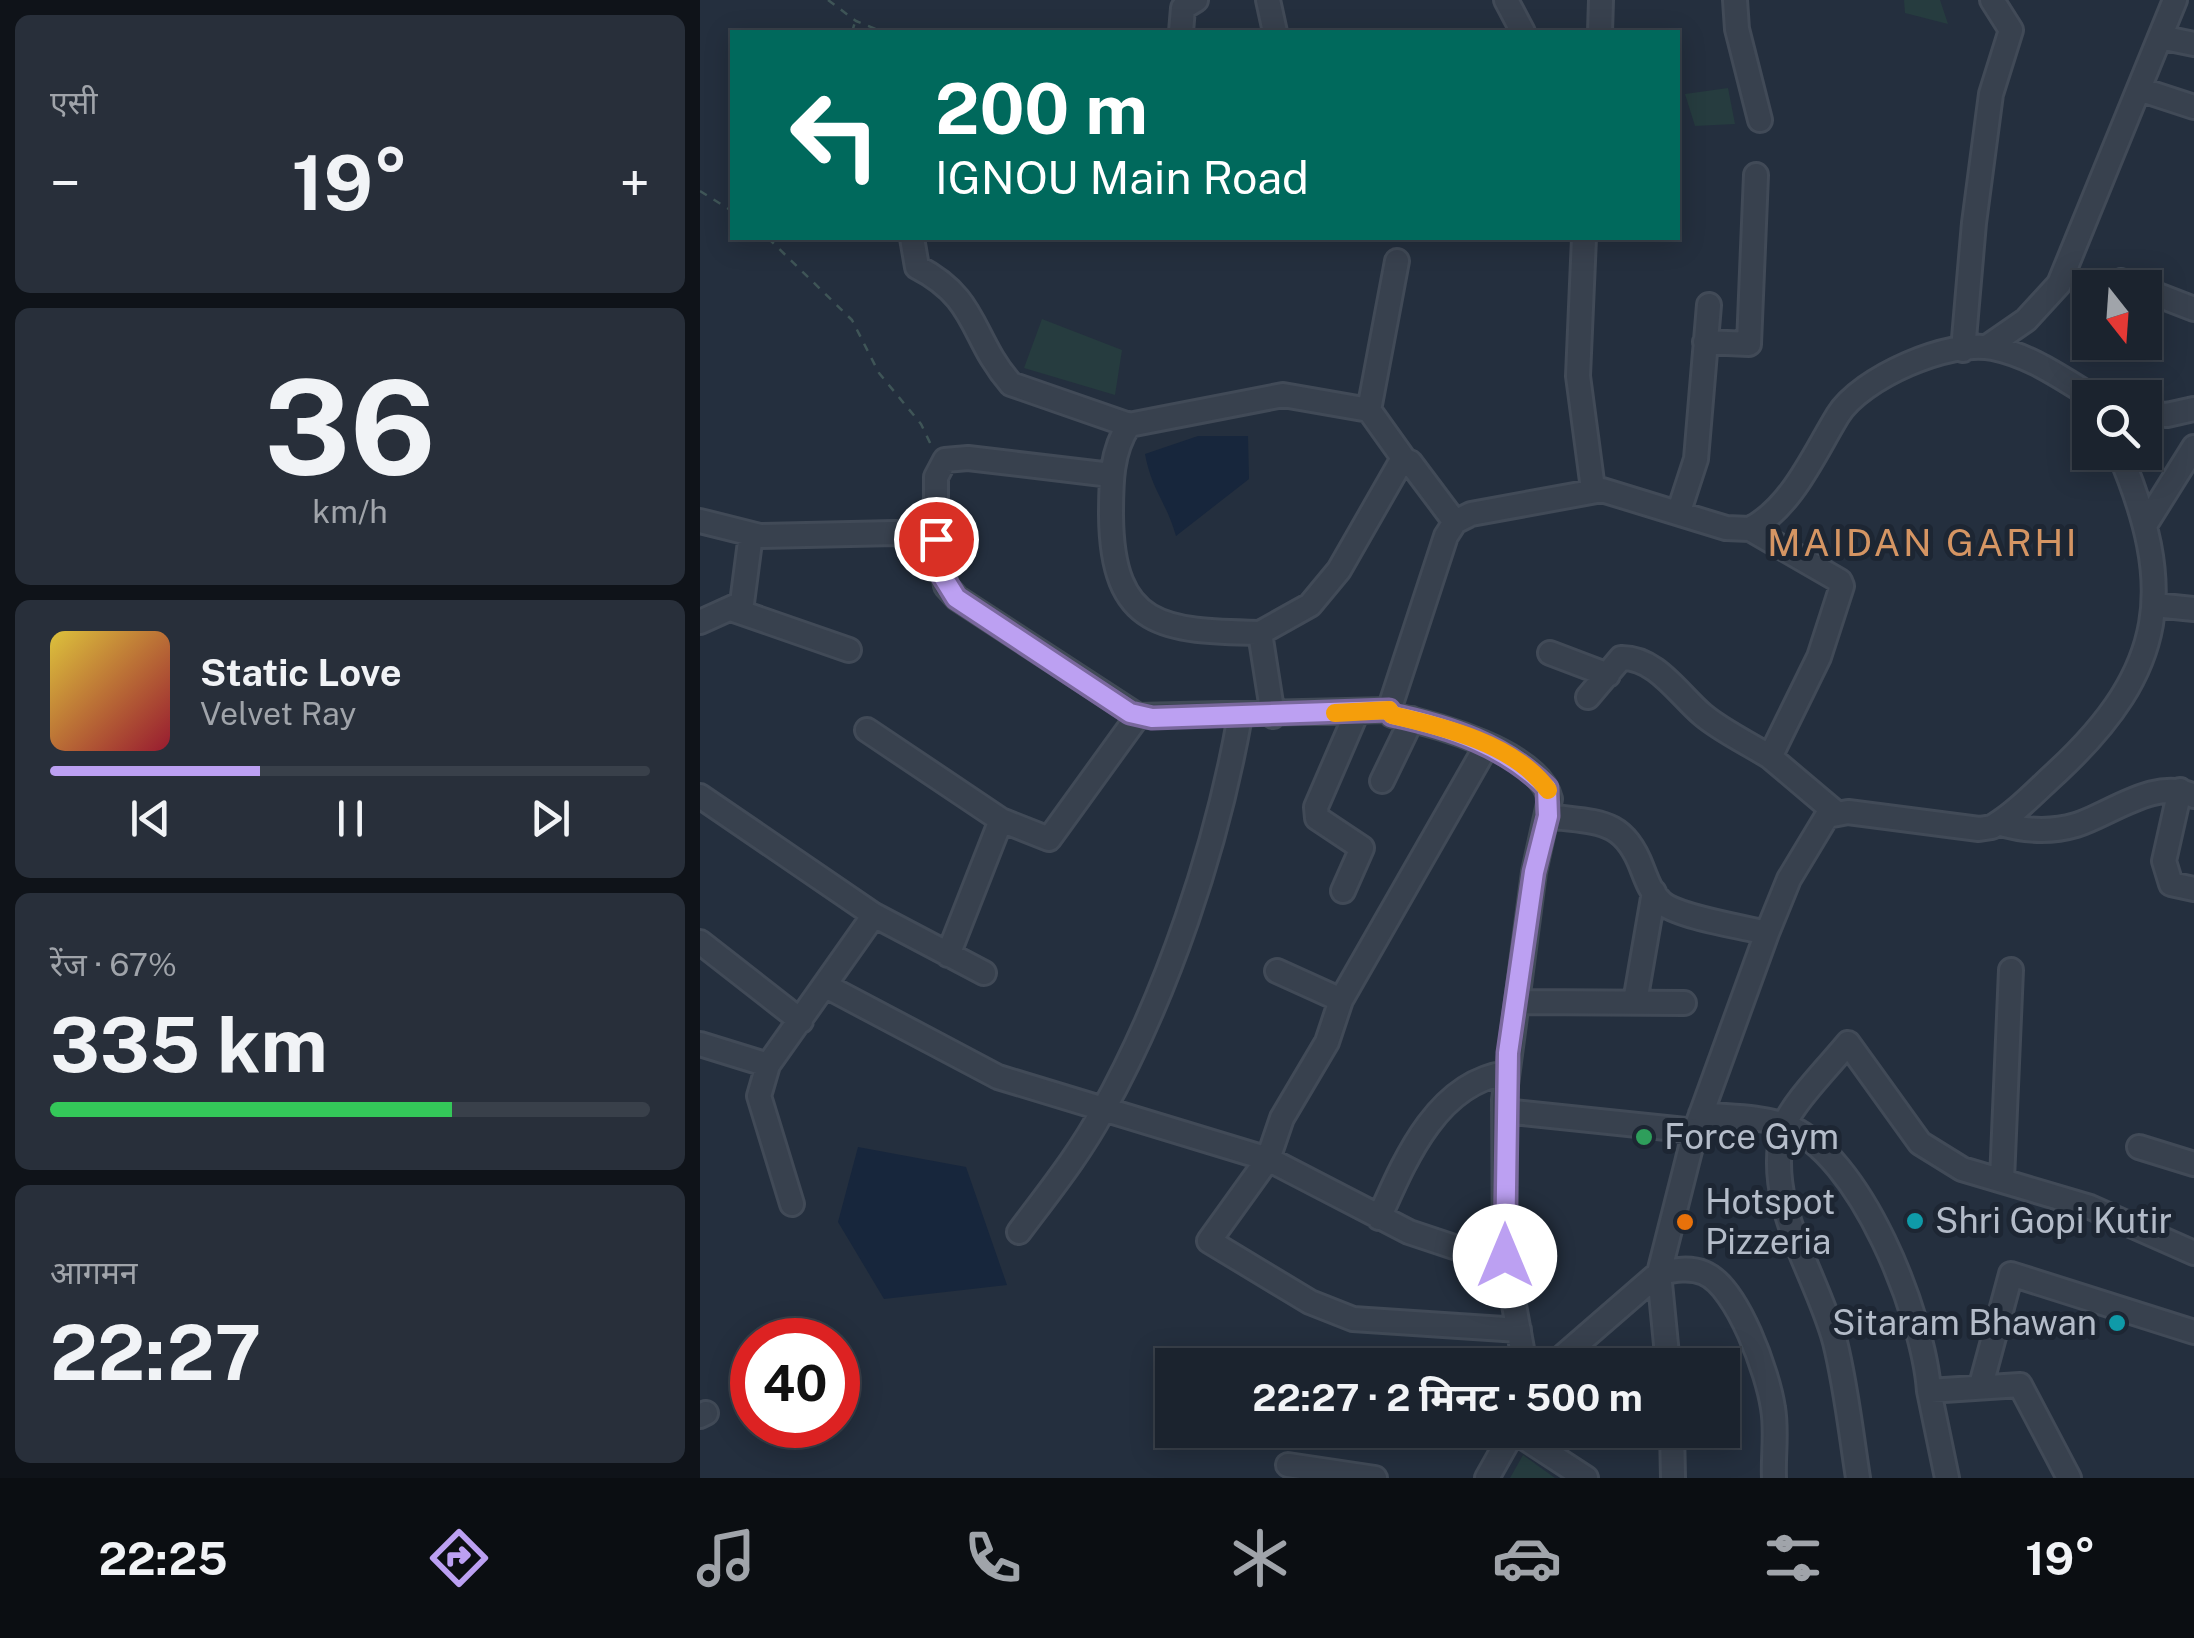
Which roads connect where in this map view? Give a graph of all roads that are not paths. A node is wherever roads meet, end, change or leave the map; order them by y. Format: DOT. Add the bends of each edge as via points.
graph roads {
  1 [pos="1196,0"];
  2 [pos="1268,0"];
  3 [pos="1506,0"];
  4 [pos="1601,0"];
  5 [pos="1735,0"];
  6 [pos="1992,0"];
  7 [pos="2175,0"];
  8 [pos="1181,30"];
  9 [pos="1275,30"];
  10 [pos="1522,30"];
  11 [pos="1600,30"];
  12 [pos="2160,37"];
  13 [pos="2194,44"];
  14 [pos="2139,89"];
  15 [pos="2194,107"];
  16 [pos="1760,120"];
  17 [pos="1756,175"];
  18 [pos="912,240"];
  19 [pos="1584,240"];
  20 [pos="1397,261"];
  21 [pos="2162,296"];
  22 [pos="1709,305"];
  23 [pos="2194,308"];
  24 [pos="1705,342"];
  25 [pos="1988,347"];
  26 [pos="1964,350"];
  27 [pos="2072,383"];
  28 [pos="1369,410"];
  29 [pos="1129,425"];
  30 [pos="2194,447"];
  31 [pos="1404,459"];
  32 [pos="2126,470"];
  33 [pos="1112,475"];
  34 [pos="1593,490"];
  35 [pos="1679,511"];
  36 [pos="700,521"];
  37 [pos="1455,522"];
  38 [pos="2147,522"];
  39 [pos="1750,529"];
  40 [pos="751,534"];
  41 [pos="936,539"];
  42 [pos="2154,605"];
  43 [pos="2194,609"];
  44 [pos="734,610"];
  45 [pos="700,622"];
  46 [pos="1260,634"];
  47 [pos="849,650"];
  48 [pos="1550,653"];
  49 [pos="1608,675"];
  50 [pos="1588,697"];
  51 [pos="1389,710"];
  52 [pos="1357,712"];
  53 [pos="1138,716"];
  54 [pos="1240,716"];
  55 [pos="1273,716"];
  56 [pos="1412,720"];
  57 [pos="867,730"];
  58 [pos="1486,745"];
  59 [pos="1770,757"];
  60 [pos="1382,781"];
  61 [pos="2187,793"];
  62 [pos="700,796"];
  63 [pos="1835,812"];
  64 [pos="1548,816"];
  65 [pos="1001,820"];
  66 [pos="1998,823"];
  67 [pos="2194,889"];
  68 [pos="1342,891"];
  69 [pos="1654,892"];
  70 [pos="874,915"];
  71 [pos="1767,933"];
  72 [pos="700,942"];
  73 [pos="948,955"];
  74 [pos="2011,970"];
  75 [pos="1276,971"];
  76 [pos="984,973"];
  77 [pos="826,986"];
  78 [pos="1341,1000"];
  79 [pos="1517,1002"];
  80 [pos="1635,1002"];
  81 [pos="1684,1003"];
  82 [pos="801,1021"];
  83 [pos="700,1044"];
  84 [pos="768,1065"];
  85 [pos="1506,1073"];
  86 [pos="1103,1111"];
  87 [pos="1504,1112"];
  88 [pos="1698,1122"];
  89 [pos="1784,1125"];
  90 [pos="2139,1146"];
  91 [pos="1268,1159"];
  92 [pos="2194,1164"];
  93 [pos="2002,1180"];
  94 [pos="792,1204"];
  95 [pos="1379,1218"];
  96 [pos="1019,1232"];
  97 [pos="2194,1253"];
  98 [pos="1505,1256"];
  99 [pos="1659,1273"];
  100 [pos="1518,1330"];
  101 [pos="2194,1332"];
  102 [pos="1521,1348"];
  103 [pos="1572,1348"];
  104 [pos="1666,1348"];
  105 [pos="1981,1385"];
  106 [pos="1928,1391"];
  107 [pos="1504,1448"];
  108 [pos="1541,1448"];
  109 [pos="1672,1448"];
  110 [pos="1288,1465"];
  111 [pos="1374,1478"];
  112 [pos="1486,1478"];
  113 [pos="1586,1478"];
  114 [pos="1673,1478"];
  115 [pos="1774,1478"];
  116 [pos="1858,1478"];
  117 [pos="1948,1478"];
  118 [pos="2069,1478"];
  1 -- 8 [label="street" via="1183,8"];
  2 -- 9 [label="street"];
  3 -- 10 [label="street"];
  4 -- 11 [label="street"];
  5 -- 16 [label="street"];
  6 -- 26 [label="street" via="2010,30 1992,94"];
  7 -- 12 [label="street"];
  12 -- 13 [label="street"];
  12 -- 14 [label="street"];
  14 -- 15 [label="street"];
  14 -- 25 [label="street" via="2056,290"];
  17 -- 24 [label="street" via="1749,344"];
  18 -- 29 [label="street" via="917,267 960,298 1011,384"];
  19 -- 34 [label="street" via="1578,376"];
  20 -- 28 [label="street"];
  21 -- 23 [label="street"];
  22 -- 24 [label="street"];
  24 -- 35 [label="street" via="1696,459"];
  25 -- 26 [label="street"];
  25 -- 27 [label="street" via="2048,367"];
  26 -- 39 [label="street" via="1862,386 1784,499"];
  28 -- 29 [label="street" via="1283,395"];
  28 -- 31 [label="street"];
  29 -- 33 [label="street"];
  30 -- 38 [label="street"];
  31 -- 37 [label="street"];
  31 -- 46 [label="street" via="1339,570 1310,605"];
  32 -- 38 [label="street"];
  33 -- 41 [label="street" via="968,458 940,464"];
  33 -- 46 [label="street" via="1113,559 1132,600 1156,620 1189,632"];
  34 -- 35 [label="street"];
  34 -- 37 [label="street"];
  35 -- 39 [label="street"];
  36 -- 40 [label="street"];
  37 -- 51 [label="street"];
  38 -- 42 [label="street"];
  39 -- 59 [label="street" via="1842,586 1819,657"];
  40 -- 41 [label="street" via="908,533"];
  40 -- 44 [label="street" via="746,594"];
  41 -- 53 [label="street" via="943,577 956,598"];
  42 -- 43 [label="street"];
  42 -- 66 [label="street" via="2141,660 2101,724"];
  44 -- 45 [label="street"];
  44 -- 47 [label="street"];
  46 -- 55 [label="street"];
  48 -- 49 [label="street"];
  49 -- 50 [label="street"];
  49 -- 59 [label="street" via="1621,658 1647,665 1704,716"];
  51 -- 52 [label="street"];
  51 -- 56 [label="street"];
  52 -- 55 [label="street"];
  52 -- 68 [label="street" via="1316,807 1317,818 1362,848"];
  53 -- 54 [label="street"];
  53 -- 65 [label="street" via="1049,839"];
  54 -- 55 [label="street"];
  54 -- 86 [label="street" via="1224,806 1183,930"];
  56 -- 58 [label="street"];
  56 -- 60 [label="street"];
  57 -- 65 [label="street"];
  58 -- 64 [label="street" via="1524,765 1547,788"];
  58 -- 78 [label="street"];
  59 -- 63 [label="street"];
  61 -- 66 [label="street" via="2135,799 2076,825 2037,830"];
  61 -- 67 [label="street" via="2164,861 2171,884"];
  62 -- 70 [label="street"];
  63 -- 66 [label="street" via="1978,830"];
  63 -- 71 [label="street" via="1789,878"];
  64 -- 69 [label="street" via="1622,831"];
  64 -- 79 [label="street"];
  65 -- 73 [label="street"];
  69 -- 71 [label="street" via="1670,908"];
  69 -- 80 [label="street"];
  70 -- 73 [label="street"];
  70 -- 77 [label="street"];
  71 -- 88 [label="street"];
  72 -- 82 [label="street"];
  73 -- 76 [label="street"];
  74 -- 93 [label="street"];
  75 -- 78 [label="street"];
  77 -- 82 [label="street"];
  77 -- 86 [label="street" via="998,1078"];
  78 -- 91 [label="street"];
  79 -- 80 [label="street"];
  79 -- 85 [label="street"];
  80 -- 81 [label="street"];
  82 -- 84 [label="street"];
  83 -- 84 [label="street"];
  84 -- 94 [label="street" via="759,1096"];
  85 -- 87 [label="street"];
  85 -- 95 [label="street" via="1478,1081 1414,1140"];
  86 -- 91 [label="street"];
  86 -- 96 [label="street"];
  87 -- 88 [label="street"];
  87 -- 98 [label="street"];
  88 -- 89 [label="street"];
  88 -- 99 [label="street"];
  89 -- 93 [label="street" via="1848,1043 1920,1143 1962,1169"];
  89 -- 106 [label="street" via="1834,1164 1869,1206 1888,1246"];
  89 -- 116 [label="street" via="1784,1204 1835,1343"];
  90 -- 92 [label="street"];
  91 -- 95 [label="street"];
  91 -- 100 [label="street" via="1211,1245 1310,1302 1352,1318"];
  93 -- 97 [label="street" via="2090,1207"];
  95 -- 98 [label="street" via="1466,1251"];
  98 -- 100 [label="street"];
  99 -- 103 [label="street"];
  99 -- 104 [label="street"];
  99 -- 115 [label="street" via="1687,1269 1710,1276 1748,1330 1774,1412"];
  100 -- 102 [label="street"];
  101 -- 105 [label="street" via="2011,1274"];
  105 -- 106 [label="street"];
  105 -- 118 [label="street" via="2022,1387"];
  106 -- 117 [label="street"];
  107 -- 112 [label="street"];
  108 -- 113 [label="street"];
  109 -- 114 [label="street"];
  110 -- 111 [label="street"];
}
